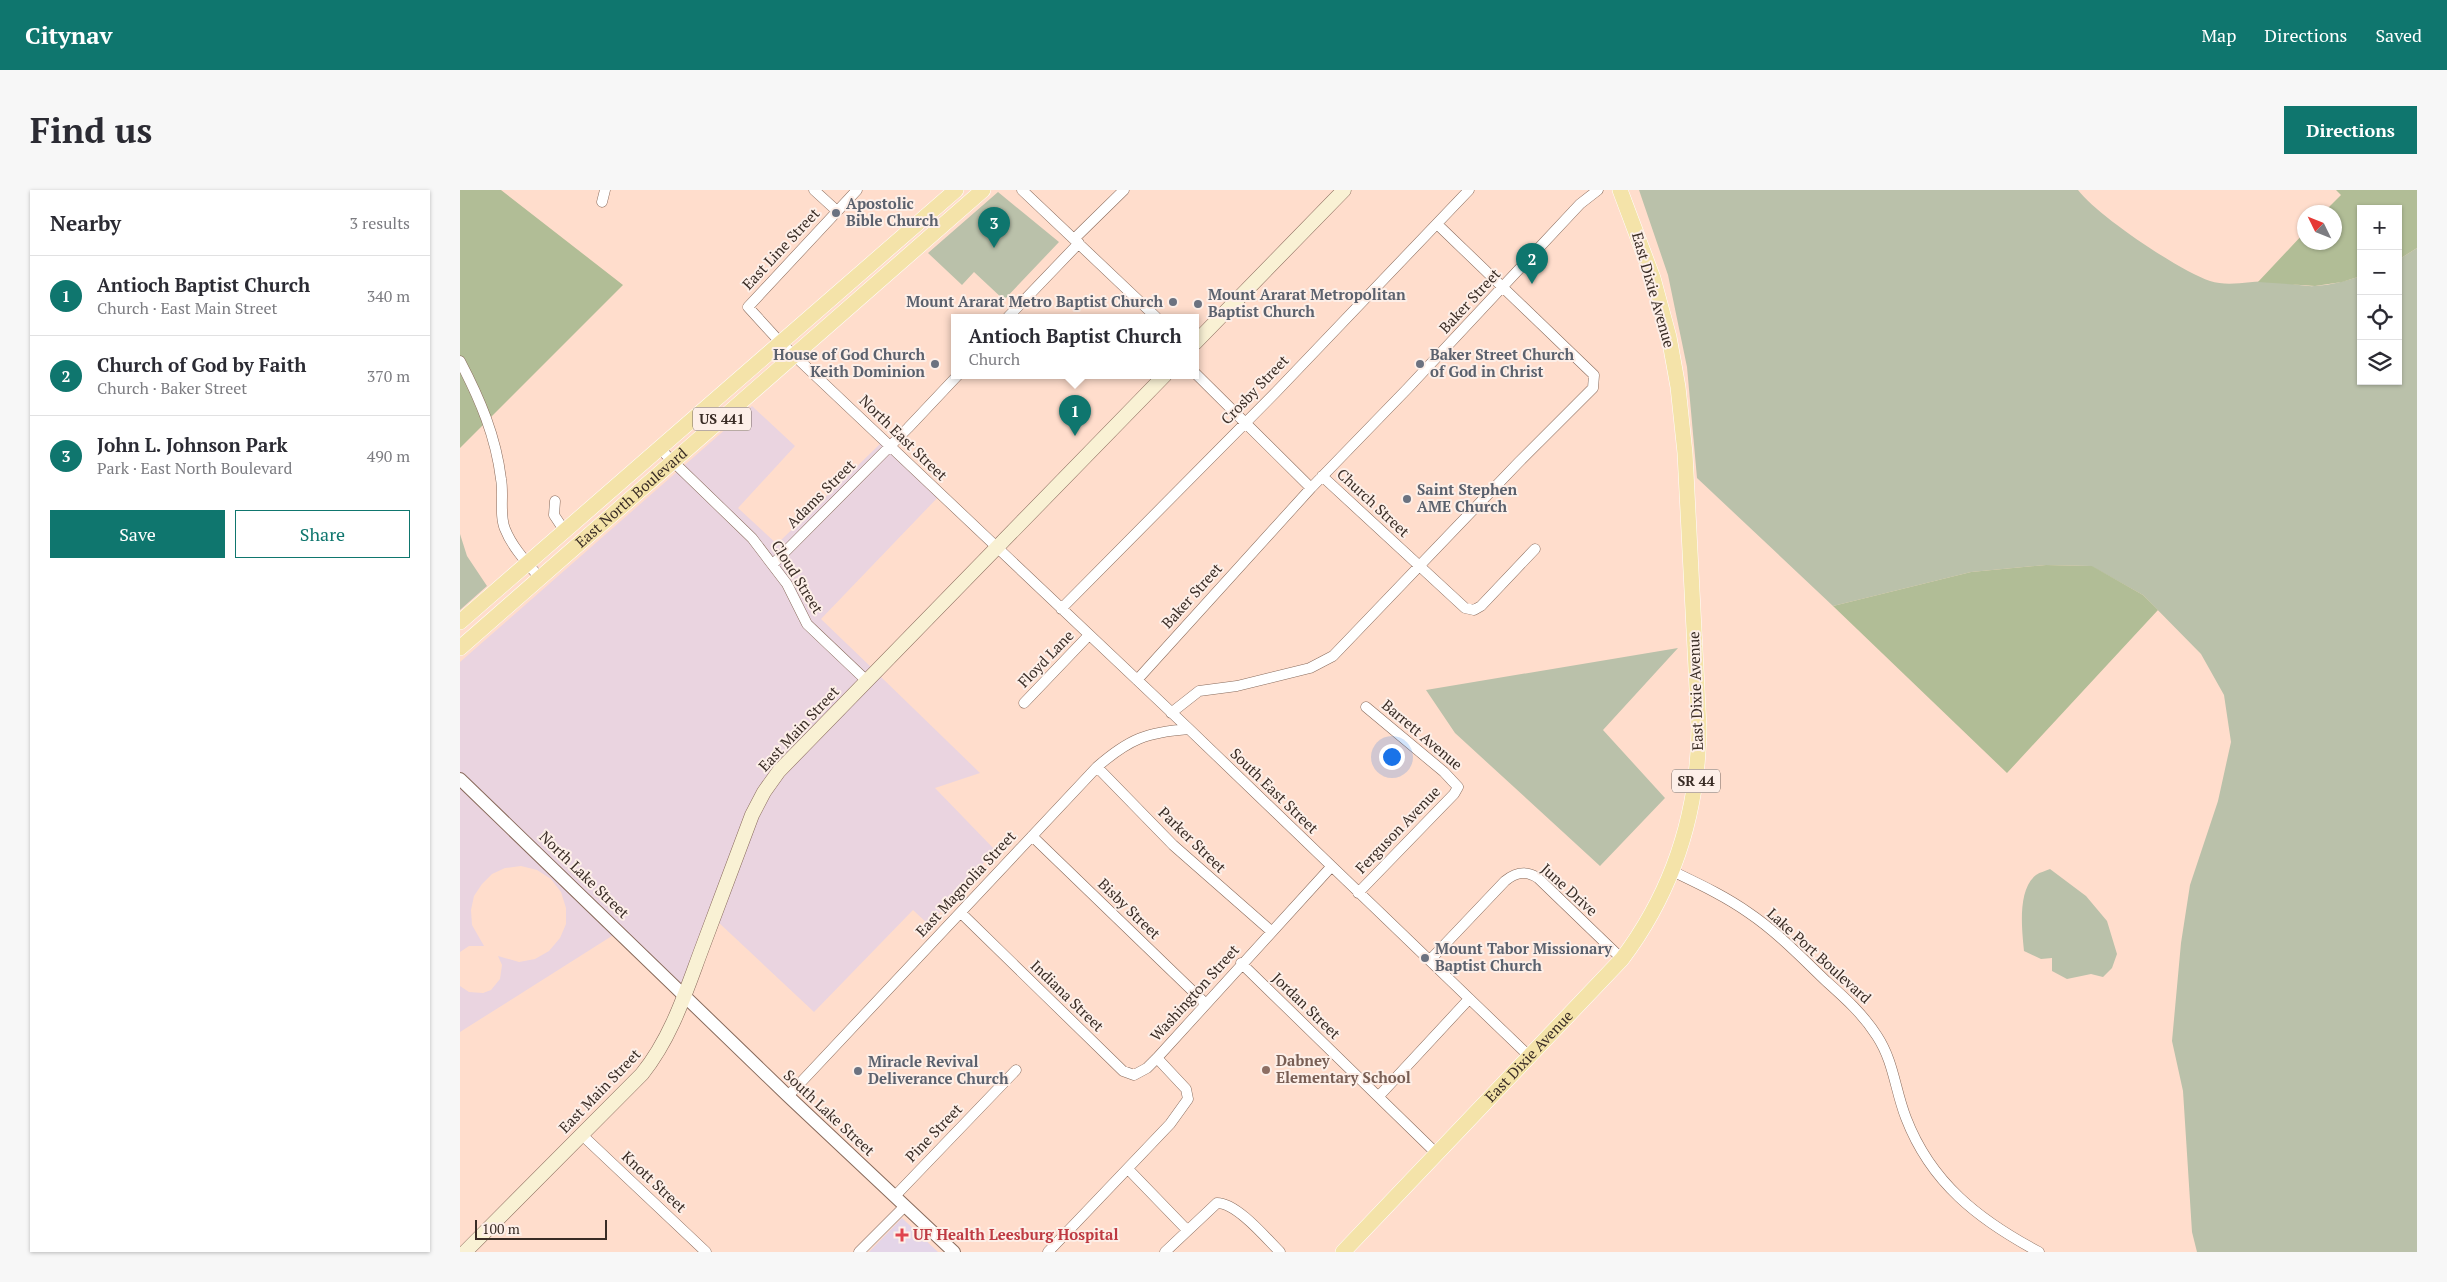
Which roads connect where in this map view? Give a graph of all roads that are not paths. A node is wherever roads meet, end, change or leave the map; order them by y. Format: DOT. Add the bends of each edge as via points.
graph roads {
  1 [pos="605,190"];
  2 [pos="814,190"];
  3 [pos="857,190"];
  4 [pos="956,190"];
  5 [pos="983,190"];
  6 [pos="1022,190"];
  7 [pos="1124,190"];
  8 [pos="1344,190"];
  9 [pos="1469,190"];
  10 [pos="1598,190"];
  11 [pos="1620,190"];
  12 [pos="602,202"];
  13 [pos="837,211"];
  14 [pos="1437,224"];
  15 [pos="1076,241"];
  16 [pos="1503,287"];
  17 [pos="748,307"];
  18 [pos="1011,314"];
  19 [pos="1153,314"];
  20 [pos="1199,339"];
  21 [pos="780,342"];
  22 [pos="795,356"];
  23 [pos="460,361"];
  24 [pos="1199,377"];
  25 [pos="954,379"];
  26 [pos="1161,379"];
  27 [pos="1246,422"];
  28 [pos="890,446"];
  29 [pos="659,448"];
  30 [pos="674,462"];
  31 [pos="1322,476"];
  32 [pos="1311,488"];
  33 [pos="555,501"];
  34 [pos="564,530"];
  35 [pos="997,547"];
  36 [pos="1535,549"];
  37 [pos="527,563"];
  38 [pos="773,564"];
  39 [pos="1418,566"];
  40 [pos="540,578"];
  41 [pos="1061,609"];
  42 [pos="460,622"];
  43 [pos="1089,635"];
  44 [pos="460,648"];
  45 [pos="1136,680"];
  46 [pos="867,681"];
  47 [pos="1024,703"];
  48 [pos="1366,707"];
  49 [pos="1171,712"];
  50 [pos="1189,729"];
  51 [pos="1097,767"];
  52 [pos="460,779"];
  53 [pos="1458,787"];
  54 [pos="1032,836"];
  55 [pos="1331,867"];
  56 [pos="1672,871"];
  57 [pos="1358,893"];
  58 [pos="960,913"];
  59 [pos="1271,931"];
  60 [pos="1622,959"];
  61 [pos="1430,960"];
  62 [pos="1241,963"];
  63 [pos="684,995"];
  64 [pos="1469,999"];
  65 [pos="1205,1003"];
  66 [pos="1530,1057"];
  67 [pos="1157,1058"];
  68 [pos="1016,1070"];
  69 [pos="788,1096"];
  70 [pos="1379,1096"];
  71 [pos="581,1134"];
  72 [pos="1436,1154"];
  73 [pos="1128,1170"];
  74 [pos="895,1196"];
  75 [pos="905,1206"];
  76 [pos="1188,1230"];
  77 [pos="465,1252"];
  78 [pos="706,1252"];
  79 [pos="859,1252"];
  80 [pos="954,1252"];
  81 [pos="1048,1252"];
  82 [pos="1165,1252"];
  83 [pos="1280,1252"];
  84 [pos="1343,1252"];
  85 [pos="2039,1252"];
  1 -- 12 [label="street"];
  2 -- 13 [label="street"];
  3 -- 13 [label="street, East Line Street"];
  4 -- 21 [label="main road, East North Boulevard / US 441"];
  5 -- 22 [label="main road, East North Boulevard / US 441"];
  6 -- 15 [label="street"];
  7 -- 15 [label="street"];
  8 -- 20 [label="main road"];
  9 -- 14 [label="street, Crosby Street"];
  10 -- 16 [label="street, Baker Street" via="1580,204"];
  11 -- 56 [label="main road, East Dixie Avenue / SR 44" via="1642,244 1665,322 1678,387 1685,453 1698,752 1691,812"];
  13 -- 17 [label="street, East Line Street"];
  14 -- 16 [label="street"];
  14 -- 27 [label="street, Crosby Street"];
  15 -- 18 [label="street"];
  15 -- 19 [label="street"];
  16 -- 31 [label="street, Baker Street"];
  16 -- 39 [label="street" via="1594,375 1593,388"];
  17 -- 21 [label="street, North East Street"];
  21 -- 22 [label="street, North East Street"];
  21 -- 29 [label="main road, East North Boulevard / US 441"];
  22 -- 28 [label="street, North East Street"];
  22 -- 30 [label="main road, East North Boulevard / US 441"];
  23 -- 37 [label="street" via="478,398 495,446 502,480 504,526"];
  24 -- 27 [label="street"];
  25 -- 28 [label="street, Adams Street"];
  26 -- 35 [label="main road, East Main Street"];
  27 -- 32 [label="street"];
  27 -- 41 [label="street, Crosby Street"];
  28 -- 35 [label="street, North East Street"];
  28 -- 38 [label="street, Adams Street"];
  29 -- 30 [label="street, Cloud Street"];
  29 -- 34 [label="main road, East North Boulevard / US 441"];
  30 -- 38 [label="street, Cloud Street" via="734,518"];
  30 -- 40 [label="main road, East North Boulevard / US 441"];
  31 -- 32 [label="street, Church Street"];
  31 -- 39 [label="street, Church Street"];
  32 -- 45 [label="street, Baker Street"];
  33 -- 34 [label="street" via="554,515"];
  34 -- 37 [label="main road, East North Boulevard / US 441"];
  35 -- 41 [label="street, South East Street"];
  35 -- 46 [label="main road, East Main Street"];
  36 -- 39 [label="street, Church Street" via="1474,610 1465,608"];
  37 -- 40 [label="street"];
  37 -- 42 [label="main road, East North Boulevard / US 441"];
  38 -- 46 [label="street, Cloud Street" via="807,624"];
  39 -- 49 [label="street" via="1333,656 1310,668 1285,675 1199,691"];
  40 -- 44 [label="main road, East North Boulevard / US 441"];
  41 -- 43 [label="street, South East Street"];
  43 -- 45 [label="street, South East Street"];
  43 -- 47 [label="street, Floyd Lane"];
  45 -- 49 [label="street, South East Street"];
  46 -- 63 [label="main road, East Main Street" via="779,771 764,792 752,815"];
  48 -- 53 [label="street, Barrett Avenue"];
  49 -- 50 [label="street, South East Street"];
  50 -- 51 [label="street, East Magnolia Street" via="1164,730 1137,738"];
  50 -- 55 [label="street, South East Street"];
  51 -- 54 [label="street, East Magnolia Street"];
  51 -- 59 [label="street, Parker Street" via="1202,872"];
  52 -- 63 [label="street, North Lake Street"];
  53 -- 57 [label="street, Ferguson Avenue"];
  54 -- 58 [label="street, East Magnolia Street"];
  54 -- 65 [label="street, Bisby Street"];
  55 -- 57 [label="street, South East Street"];
  55 -- 59 [label="street, Washington Street"];
  56 -- 60 [label="main road, East Dixie Avenue / SR 44" via="1650,918"];
  56 -- 85 [label="street, Lake Port Boulevard" via="1750,913 1853,1005 1867,1020 1886,1052 1906,1118 1933,1170 1978,1215"];
  57 -- 61 [label="street, South East Street"];
  58 -- 67 [label="street, Indiana Street" via="1123,1071 1138,1074"];
  58 -- 69 [label="street, East Magnolia Street"];
  59 -- 62 [label="street, Washington Street"];
  60 -- 61 [label="street, June Drive" via="1538,878 1526,872 1505,881"];
  60 -- 66 [label="main road, East Dixie Avenue / SR 44"];
  61 -- 64 [label="street, South East Street"];
  62 -- 65 [label="street, Washington Street"];
  62 -- 70 [label="street, Jordan Street"];
  63 -- 69 [label="street, South Lake Street"];
  63 -- 71 [label="main road, East Main Street" via="654,1058"];
  64 -- 66 [label="street, South East Street"];
  64 -- 70 [label="street"];
  65 -- 67 [label="street, Washington Street"];
  66 -- 72 [label="main road, East Dixie Avenue / SR 44"];
  67 -- 73 [label="street, Washington Street" via="1186,1089 1188,1099"];
  68 -- 74 [label="street, Pine Street"];
  69 -- 74 [label="street, South Lake Street"];
  70 -- 72 [label="street, Jordan Street"];
  71 -- 77 [label="main road, East Main Street"];
  71 -- 78 [label="street, Knott Street"];
  72 -- 84 [label="main road, East Dixie Avenue / SR 44"];
  73 -- 76 [label="street"];
  73 -- 81 [label="street, Washington Street"];
  74 -- 75 [label="street, South Lake Street"];
  75 -- 79 [label="street"];
  75 -- 80 [label="street, South Lake Street"];
  76 -- 82 [label="street"];
  76 -- 83 [label="street" via="1217,1203 1224,1203"];
}
